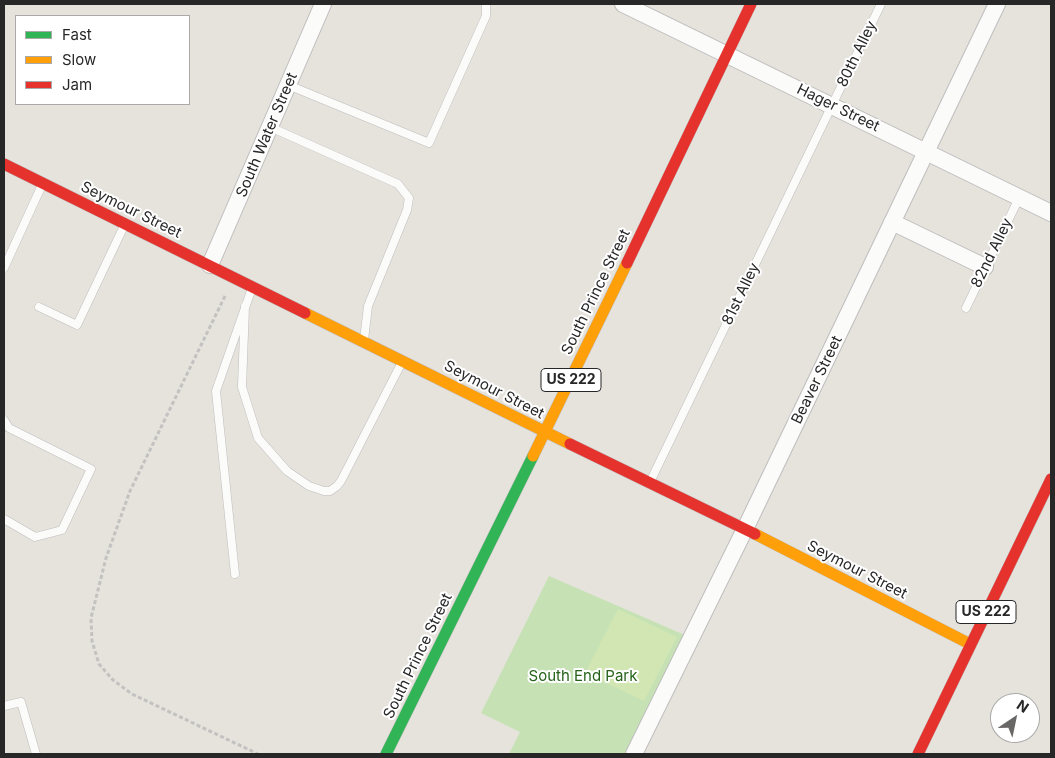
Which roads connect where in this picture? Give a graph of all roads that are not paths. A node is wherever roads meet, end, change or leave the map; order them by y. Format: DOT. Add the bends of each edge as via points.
graph roads {
  1 [pos="323,4"];
  2 [pos="486,4"];
  3 [pos="623,4"];
  4 [pos="751,4"];
  5 [pos="881,4"];
  6 [pos="997,4"];
  7 [pos="728,54"];
  8 [pos="288,85"];
  9 [pos="832,105"];
  10 [pos="270,127"];
  11 [pos="925,151"];
  12 [pos="4,164"];
  13 [pos="43,183"];
  14 [pos="1019,198"];
  15 [pos="1051,213"];
  16 [pos="892,222"];
  17 [pos="124,224"];
  18 [pos="210,265"];
  19 [pos="985,267"];
  20 [pos="4,268"];
  21 [pos="253,286"];
  22 [pos="245,306"];
  23 [pos="39,307"];
  24 [pos="966,308"];
  25 [pos="363,342"];
  26 [pos="402,361"];
  27 [pos="4,420"];
  28 [pos="6,431"];
  29 [pos="545,432"];
  30 [pos="1051,479"];
  31 [pos="650,482"];
  32 [pos="4,519"];
  33 [pos="745,529"];
  34 [pos="235,574"];
  35 [pos="970,644"];
  36 [pos="4,706"];
  37 [pos="920,750"];
  38 [pos="36,754"];
  39 [pos="386,754"];
  40 [pos="634,754"];
  41 [pos="907,754"];
  1 -- 8 [label="street, South Water Street"];
  2 -- 8 [label="lane" via="486,16 429,143"];
  3 -- 7 [label="street, Hager Street"];
  4 -- 7 [label="main road, South Prince Street / US 222"];
  5 -- 9 [label="lane, 80th Alley"];
  6 -- 11 [label="street, Beaver Street"];
  7 -- 9 [label="street, Hager Street"];
  7 -- 29 [label="main road, South Prince Street / US 222"];
  8 -- 10 [label="street, South Water Street"];
  9 -- 11 [label="street, Hager Street"];
  9 -- 31 [label="lane, 81st Alley"];
  10 -- 18 [label="street, South Water Street"];
  10 -- 25 [label="lane" via="398,184 409,198 408,210 368,306"];
  11 -- 14 [label="street, Hager Street"];
  11 -- 16 [label="street, Beaver Street"];
  12 -- 13 [label="main road, Seymour Street"];
  13 -- 17 [label="main road, Seymour Street"];
  13 -- 20 [label="lane"];
  14 -- 15 [label="street, Hager Street"];
  14 -- 19 [label="lane, 82nd Alley"];
  16 -- 19 [label="street"];
  16 -- 33 [label="street, Beaver Street"];
  17 -- 18 [label="main road, Seymour Street"];
  17 -- 23 [label="lane" via="77,325"];
  18 -- 21 [label="main road, Seymour Street"];
  19 -- 24 [label="lane, 82nd Alley"];
  21 -- 22 [label="lane"];
  21 -- 25 [label="main road, Seymour Street"];
  22 -- 26 [label="lane" via="242,387 258,438 287,472 309,486 330,491 341,481"];
  22 -- 34 [label="lane" via="216,391"];
  25 -- 26 [label="main road, Seymour Street"];
  26 -- 29 [label="main road, Seymour Street"];
  27 -- 28 [label="lane"];
  28 -- 32 [label="lane" via="91,469 62,530 35,537"];
  29 -- 31 [label="main road, Seymour Street"];
  29 -- 39 [label="main road, South Prince Street / US 222"];
  30 -- 35 [label="main road, US 222"];
  31 -- 33 [label="main road, Seymour Street"];
  33 -- 35 [label="main road, Seymour Street"];
  33 -- 40 [label="street, Beaver Street"];
  35 -- 37 [label="main road, US 222"];
  36 -- 38 [label="lane" via="21,702"];
  37 -- 41 [label="main road"];
}
